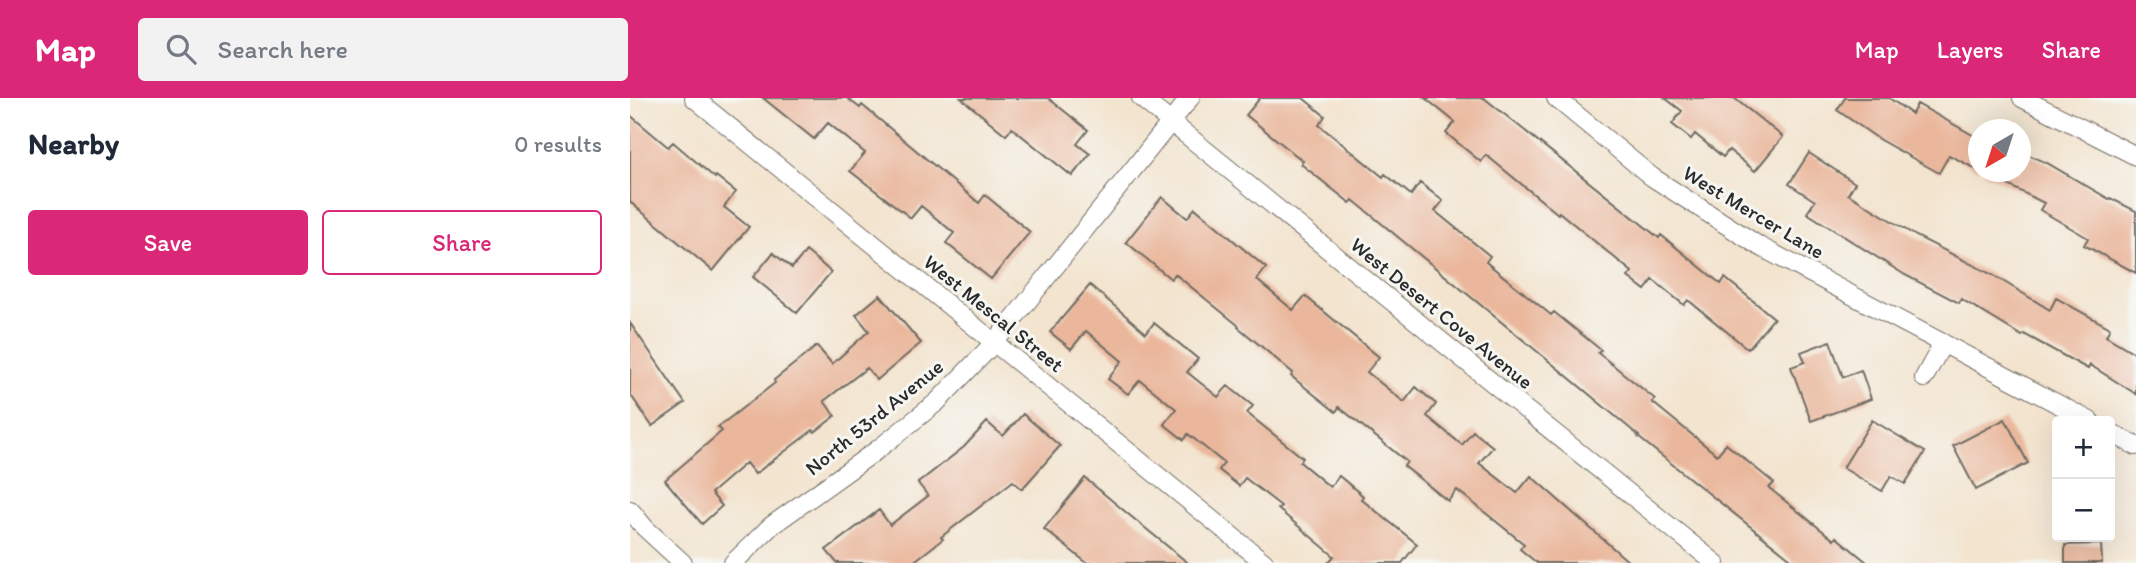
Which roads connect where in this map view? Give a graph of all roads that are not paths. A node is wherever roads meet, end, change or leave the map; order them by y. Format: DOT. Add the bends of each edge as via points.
graph roads {
  1 [pos="694,98"];
  2 [pos="1141,98"];
  3 [pos="1190,98"];
  4 [pos="1556,98"];
  5 [pos="2022,98"];
  6 [pos="1170,122"];
  7 [pos="2136,156"];
  8 [pos="994,343"];
  9 [pos="1942,343"];
  10 [pos="1924,379"];
  11 [pos="2081,416"];
  12 [pos="2115,435"];
  13 [pos="2136,446"];
  14 [pos="630,510"];
  15 [pos="682,563"];
  16 [pos="733,563"];
  17 [pos="1265,563"];
  18 [pos="1715,563"];
  1 -- 8 [label="street, West Mescal Street"];
  2 -- 6 [label="street, West Desert Cove Avenue"];
  3 -- 6 [label="street, North 53rd Avenue"];
  4 -- 9 [label="street, West Mercer Lane" via="1652,177 1709,215"];
  5 -- 7 [label="street"];
  6 -- 8 [label="street, North 53rd Avenue"];
  6 -- 18 [label="street, West Desert Cove Avenue"];
  8 -- 16 [label="street, North 53rd Avenue" via="937,402 771,526"];
  8 -- 17 [label="street, West Mescal Street"];
  9 -- 10 [label="street"];
  9 -- 11 [label="street, West Mercer Lane"];
  12 -- 13 [label="street"];
  14 -- 15 [label="street"];
}
